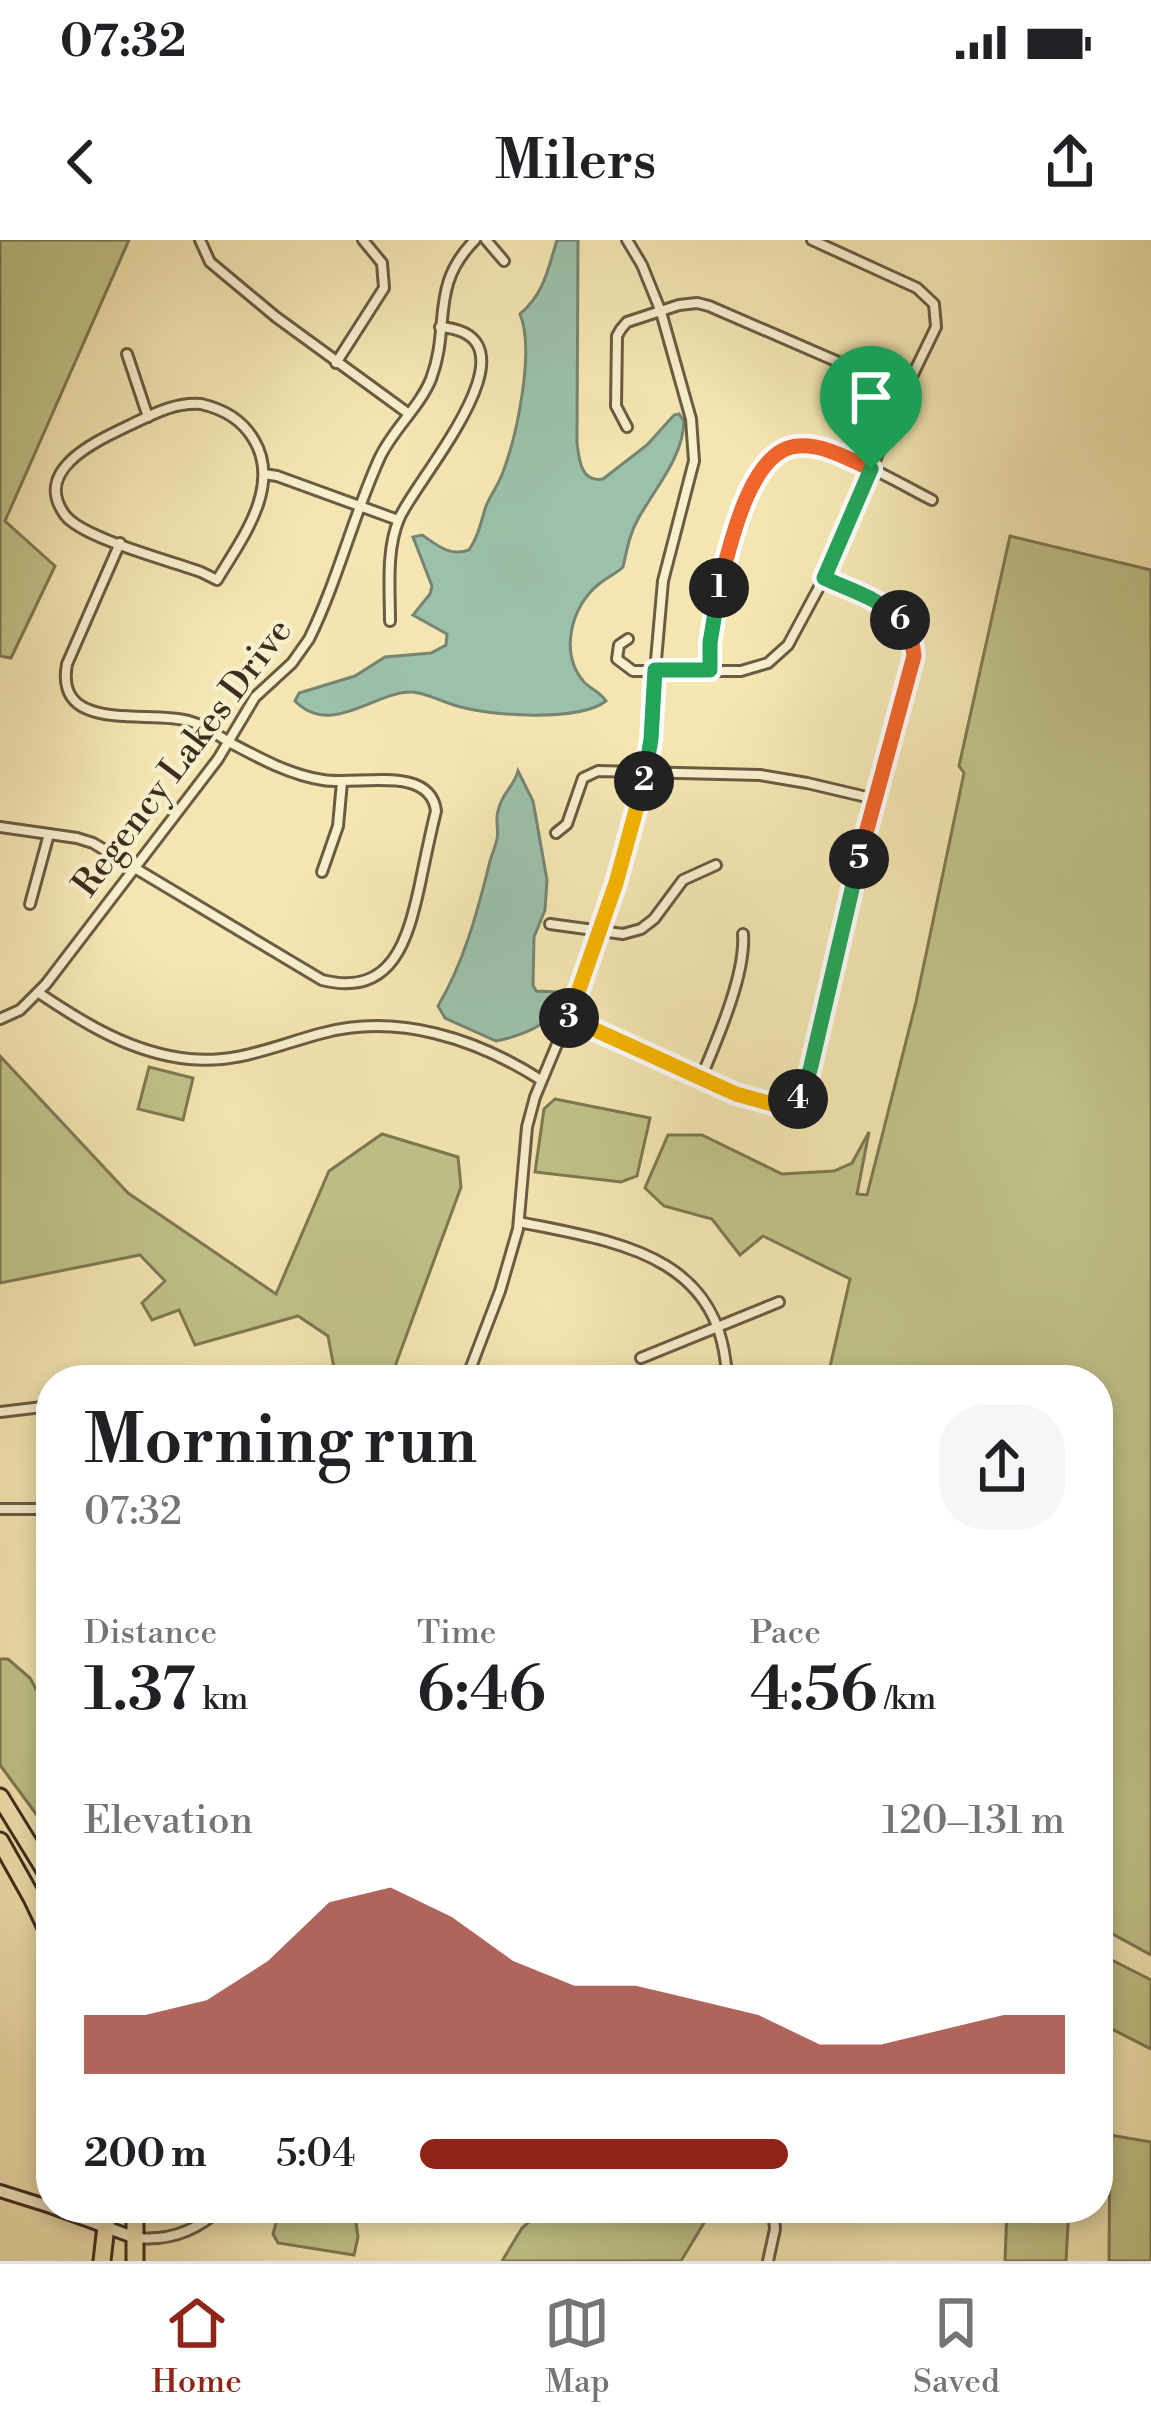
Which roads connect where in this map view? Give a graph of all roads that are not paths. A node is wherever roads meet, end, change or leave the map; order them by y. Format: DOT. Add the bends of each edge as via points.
graph roads {
  1 [pos="200,240"];
  2 [pos="363,240"];
  3 [pos="476,240"];
  4 [pos="486,240"];
  5 [pos="627,240"];
  6 [pos="812,240"];
  7 [pos="504,261"];
  8 [pos="662,312"];
  9 [pos="440,327"];
  10 [pos="128,354"];
  11 [pos="337,363"];
  12 [pos="905,391"];
  13 [pos="409,414"];
  14 [pos="148,417"];
  15 [pos="627,427"];
  16 [pos="871,469"];
  17 [pos="264,474"];
  18 [pos="932,500"];
  19 [pos="361,507"];
  20 [pos="398,520"];
  21 [pos="120,543"];
  22 [pos="824,578"];
  23 [pos="390,620"];
  24 [pos="628,639"];
  25 [pos="655,670"];
  26 [pos="710,670"];
  27 [pos="229,742"];
  28 [pos="646,773"];
  29 [pos="342,782"];
  30 [pos="875,800"];
  31 [pos="0,827"];
  32 [pos="556,833"];
  33 [pos="49,834"];
  34 [pos="716,865"];
  35 [pos="135,867"];
  36 [pos="322,872"];
  37 [pos="30,904"];
  38 [pos="550,924"];
  39 [pos="600,932"];
  40 [pos="742,934"];
  41 [pos="39,993"];
  42 [pos="0,1019"];
  43 [pos="568,1019"];
  44 [pos="701,1078"];
  45 [pos="541,1081"];
  46 [pos="519,1222"];
  47 [pos="779,1302"];
  48 [pos="716,1328"];
  49 [pos="641,1358"];
  50 [pos="472,1365"];
  51 [pos="726,1365"];
  52 [pos="36,1408"];
  53 [pos="0,1412"];
  54 [pos="0,1509"];
  55 [pos="36,1509"];
  56 [pos="0,1797"];
  57 [pos="0,1841"];
  58 [pos="36,1856"];
  59 [pos="36,1909"];
  60 [pos="0,2192"];
  61 [pos="36,2203"];
  62 [pos="91,2223"];
  63 [pos="107,2223"];
  64 [pos="136,2223"];
  65 [pos="201,2223"];
  66 [pos="774,2223"];
  67 [pos="106,2229"];
  68 [pos="136,2238"];
  69 [pos="102,2261"];
  70 [pos="135,2261"];
  71 [pos="768,2261"];
  1 -- 11 [label="street" via="211,262"];
  2 -- 11 [label="street" via="382,263 384,288"];
  3 -- 9 [label="street, Regency Lakes Drive" via="447,284"];
  4 -- 7 [label="street"];
  5 -- 8 [label="street"];
  6 -- 12 [label="street" via="917,288 934,304 936,327"];
  8 -- 12 [label="street" via="709,306"];
  8 -- 15 [label="street" via="627,322 617,336 616,406"];
  8 -- 25 [label="street" via="694,451 663,581"];
  9 -- 13 [label="street, Regency Lakes Drive" via="430,382"];
  9 -- 20 [label="street" via="473,337 481,355 477,378 456,430"];
  10 -- 14 [label="street"];
  11 -- 13 [label="street"];
  12 -- 16 [label="street"];
  13 -- 19 [label="street, Regency Lakes Drive" via="384,448"];
  14 -- 17 [label="street" via="190,403 220,410 251,435"];
  14 -- 21 [label="street" via="83,448 57,484 67,517"];
  16 -- 18 [label="street"];
  16 -- 22 [label="street"];
  16 -- 26 [label="street" via="795,446 775,454 754,480 716,600"];
  17 -- 19 [label="street"];
  17 -- 21 [label="street" via="260,499 217,580"];
  19 -- 20 [label="street"];
  19 -- 27 [label="street, Regency Lakes Drive" via="309,639 255,697"];
  20 -- 23 [label="street"];
  21 -- 27 [label="street" via="67,664 71,698 98,714 189,721"];
  22 -- 26 [label="street" via="788,646 768,663"];
  22 -- 30 [label="street" via="893,613 912,641"];
  24 -- 25 [label="street" via="617,659 633,671"];
  25 -- 26 [label="street"];
  25 -- 28 [label="street"];
  27 -- 29 [label="street" via="291,772"];
  27 -- 35 [label="street, Regency Lakes Drive"];
  28 -- 30 [label="street" via="784,778"];
  28 -- 32 [label="street" via="583,778"];
  28 -- 39 [label="street"];
  29 -- 35 [label="street" via="415,783 435,802 408,933 375,975 322,980"];
  29 -- 36 [label="street"];
  30 -- 44 [label="street" via="804,1091 790,1104 772,1104"];
  31 -- 33 [label="street"];
  33 -- 35 [label="street" via="94,843"];
  33 -- 37 [label="street"];
  34 -- 39 [label="street" via="683,880 640,929"];
  35 -- 41 [label="street, Regency Lakes Drive"];
  38 -- 39 [label="street"];
  39 -- 43 [label="street"];
  40 -- 44 [label="street" via="741,967"];
  41 -- 42 [label="street, Regency Lakes Drive"];
  41 -- 45 [label="street" via="124,1043 169,1056 248,1056 323,1033 406,1027"];
  43 -- 44 [label="street"];
  43 -- 45 [label="street"];
  45 -- 46 [label="street" via="527,1127"];
  46 -- 48 [label="street" via="650,1256 686,1282"];
  46 -- 50 [label="street"];
  47 -- 48 [label="street"];
  48 -- 49 [label="street"];
  48 -- 51 [label="street"];
  52 -- 53 [label="street"];
  54 -- 55 [label="street"];
  56 -- 58 [label="highway"];
  57 -- 59 [label="highway"];
  60 -- 61 [label="main road"];
  62 -- 67 [label="main road"];
  63 -- 67 [label="highway"];
  64 -- 68 [label="highway"];
  65 -- 68 [label="street"];
  66 -- 71 [label="street"];
  67 -- 68 [label="main road"];
  67 -- 69 [label="highway"];
  68 -- 70 [label="highway"];
}
